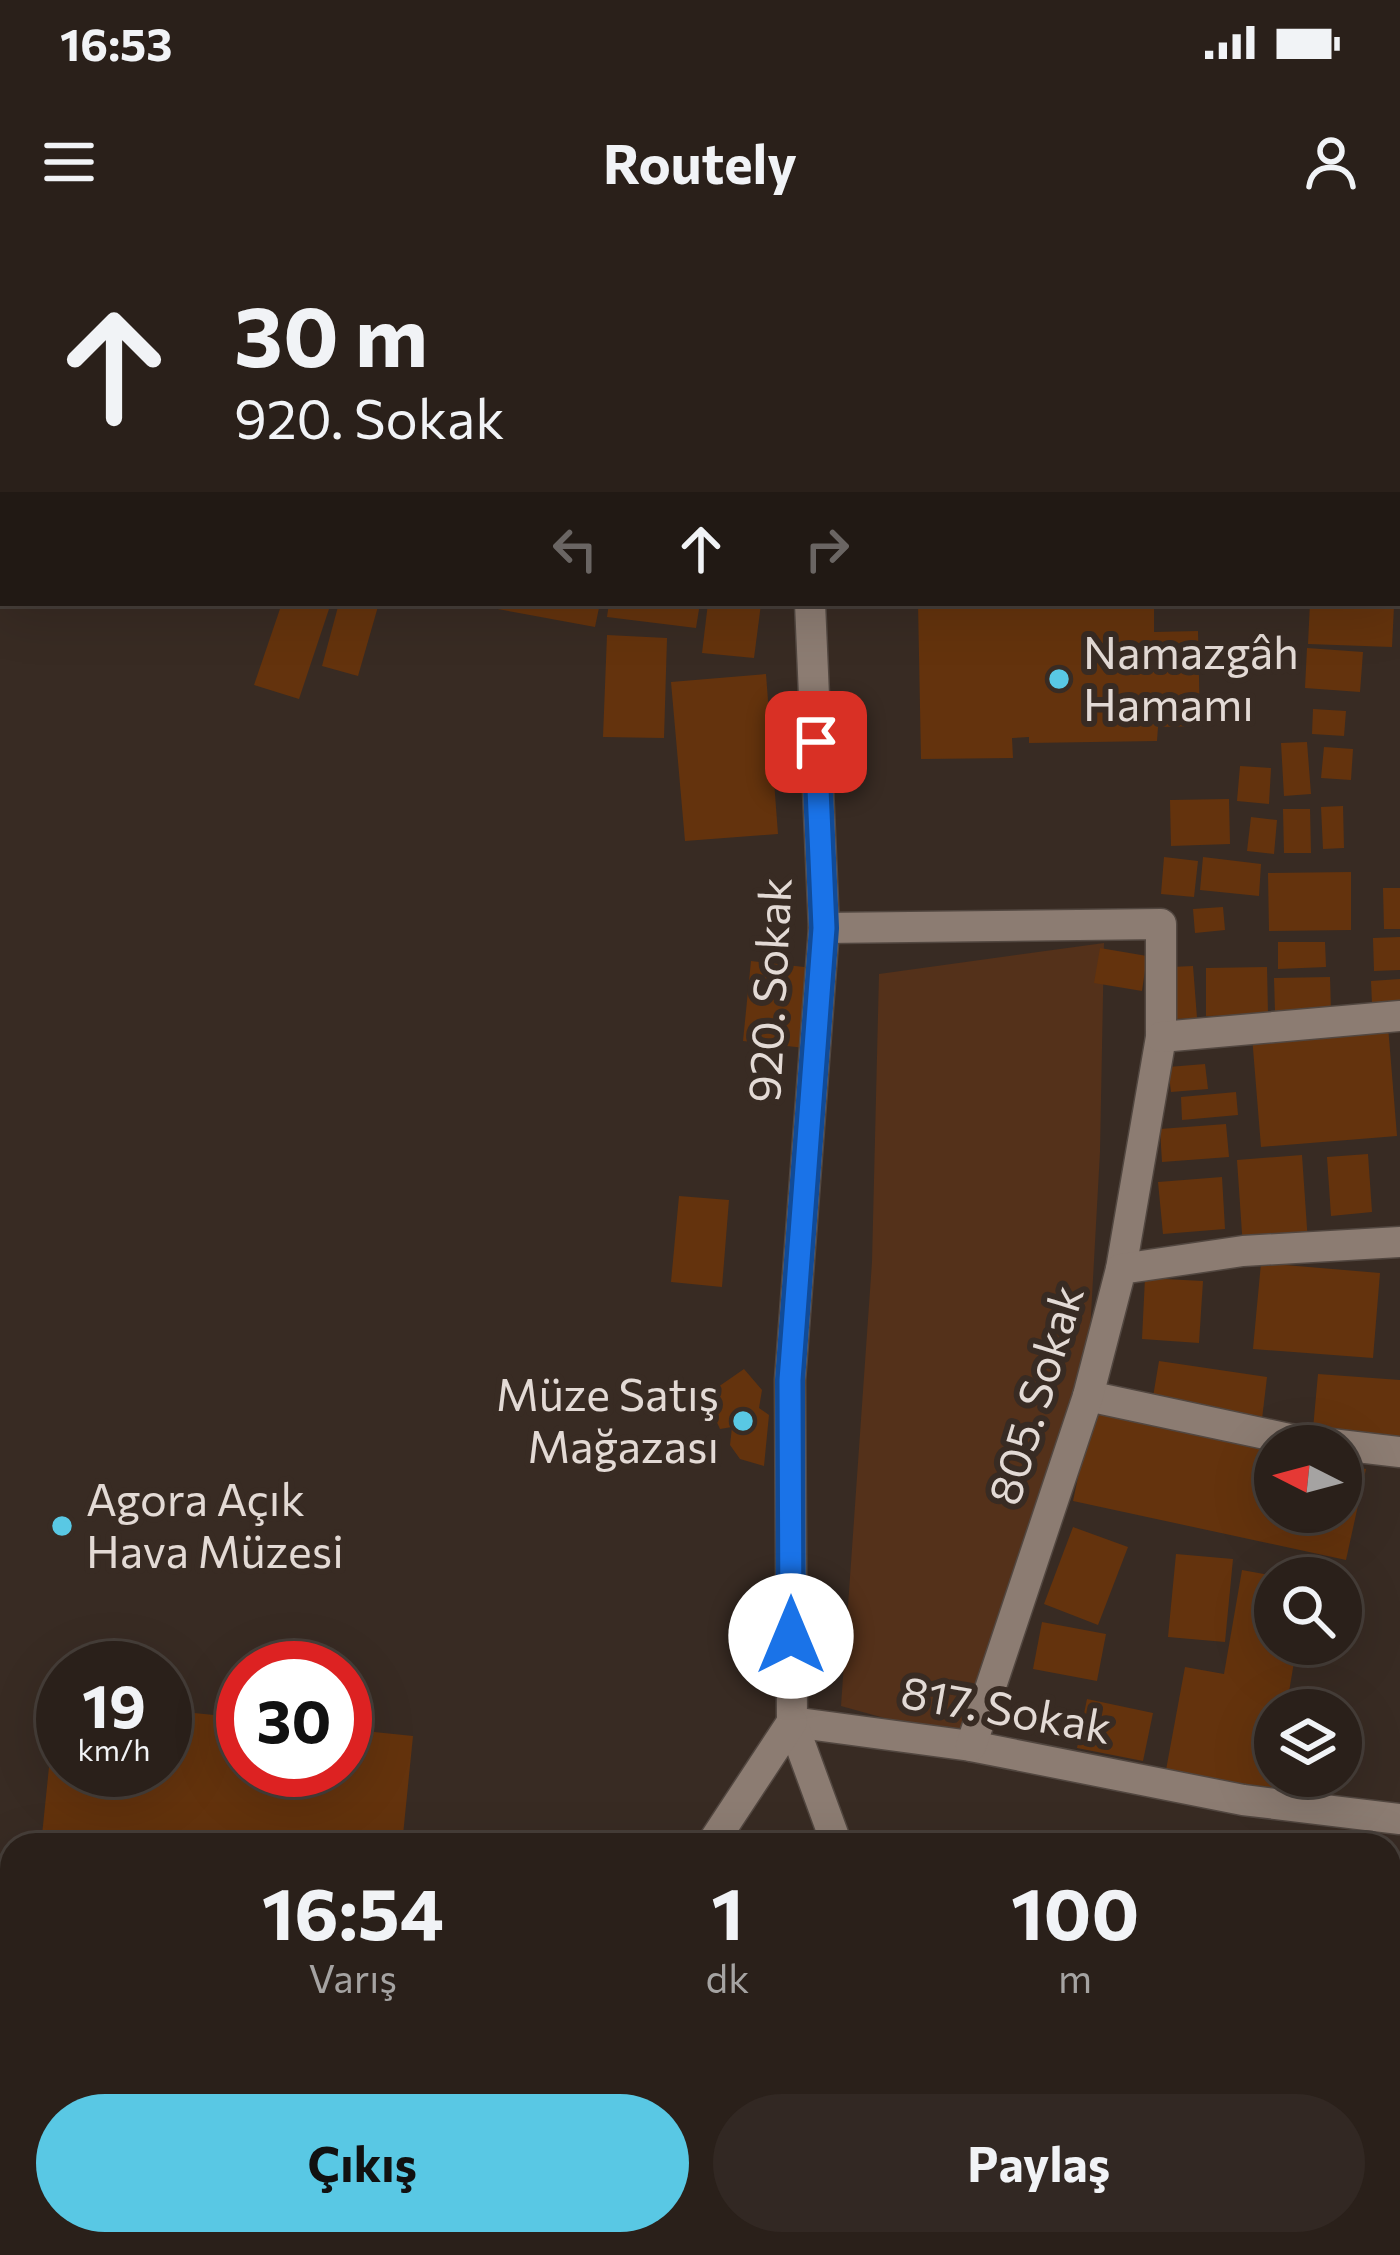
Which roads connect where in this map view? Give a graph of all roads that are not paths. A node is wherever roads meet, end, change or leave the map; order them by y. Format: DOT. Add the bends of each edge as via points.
graph roads {
  1 [pos="810,606"];
  2 [pos="824,928"];
  3 [pos="1400,1016"];
  4 [pos="1161,1037"];
  5 [pos="1400,1243"];
  6 [pos="1121,1269"];
  7 [pos="1088,1396"];
  8 [pos="1400,1453"];
  9 [pos="792,1721"];
  10 [pos="971,1746"];
  11 [pos="1400,1819"];
  12 [pos="719,1833"];
  13 [pos="833,1833"];
  1 -- 2 [label="street, 920. Sokak"];
  2 -- 4 [label="street" via="1161,924"];
  2 -- 9 [label="street, 920. Sokak" via="790,1380"];
  3 -- 4 [label="street"];
  4 -- 6 [label="street"];
  5 -- 6 [label="street, 805. Sokak" via="1243,1251"];
  6 -- 7 [label="street, 805. Sokak"];
  7 -- 8 [label="street" via="1289,1439"];
  7 -- 10 [label="street, 805. Sokak"];
  9 -- 10 [label="street, 817. Sokak"];
  9 -- 12 [label="street"];
  9 -- 13 [label="street"];
  10 -- 11 [label="street, 817. Sokak" via="1243,1800"];
}
